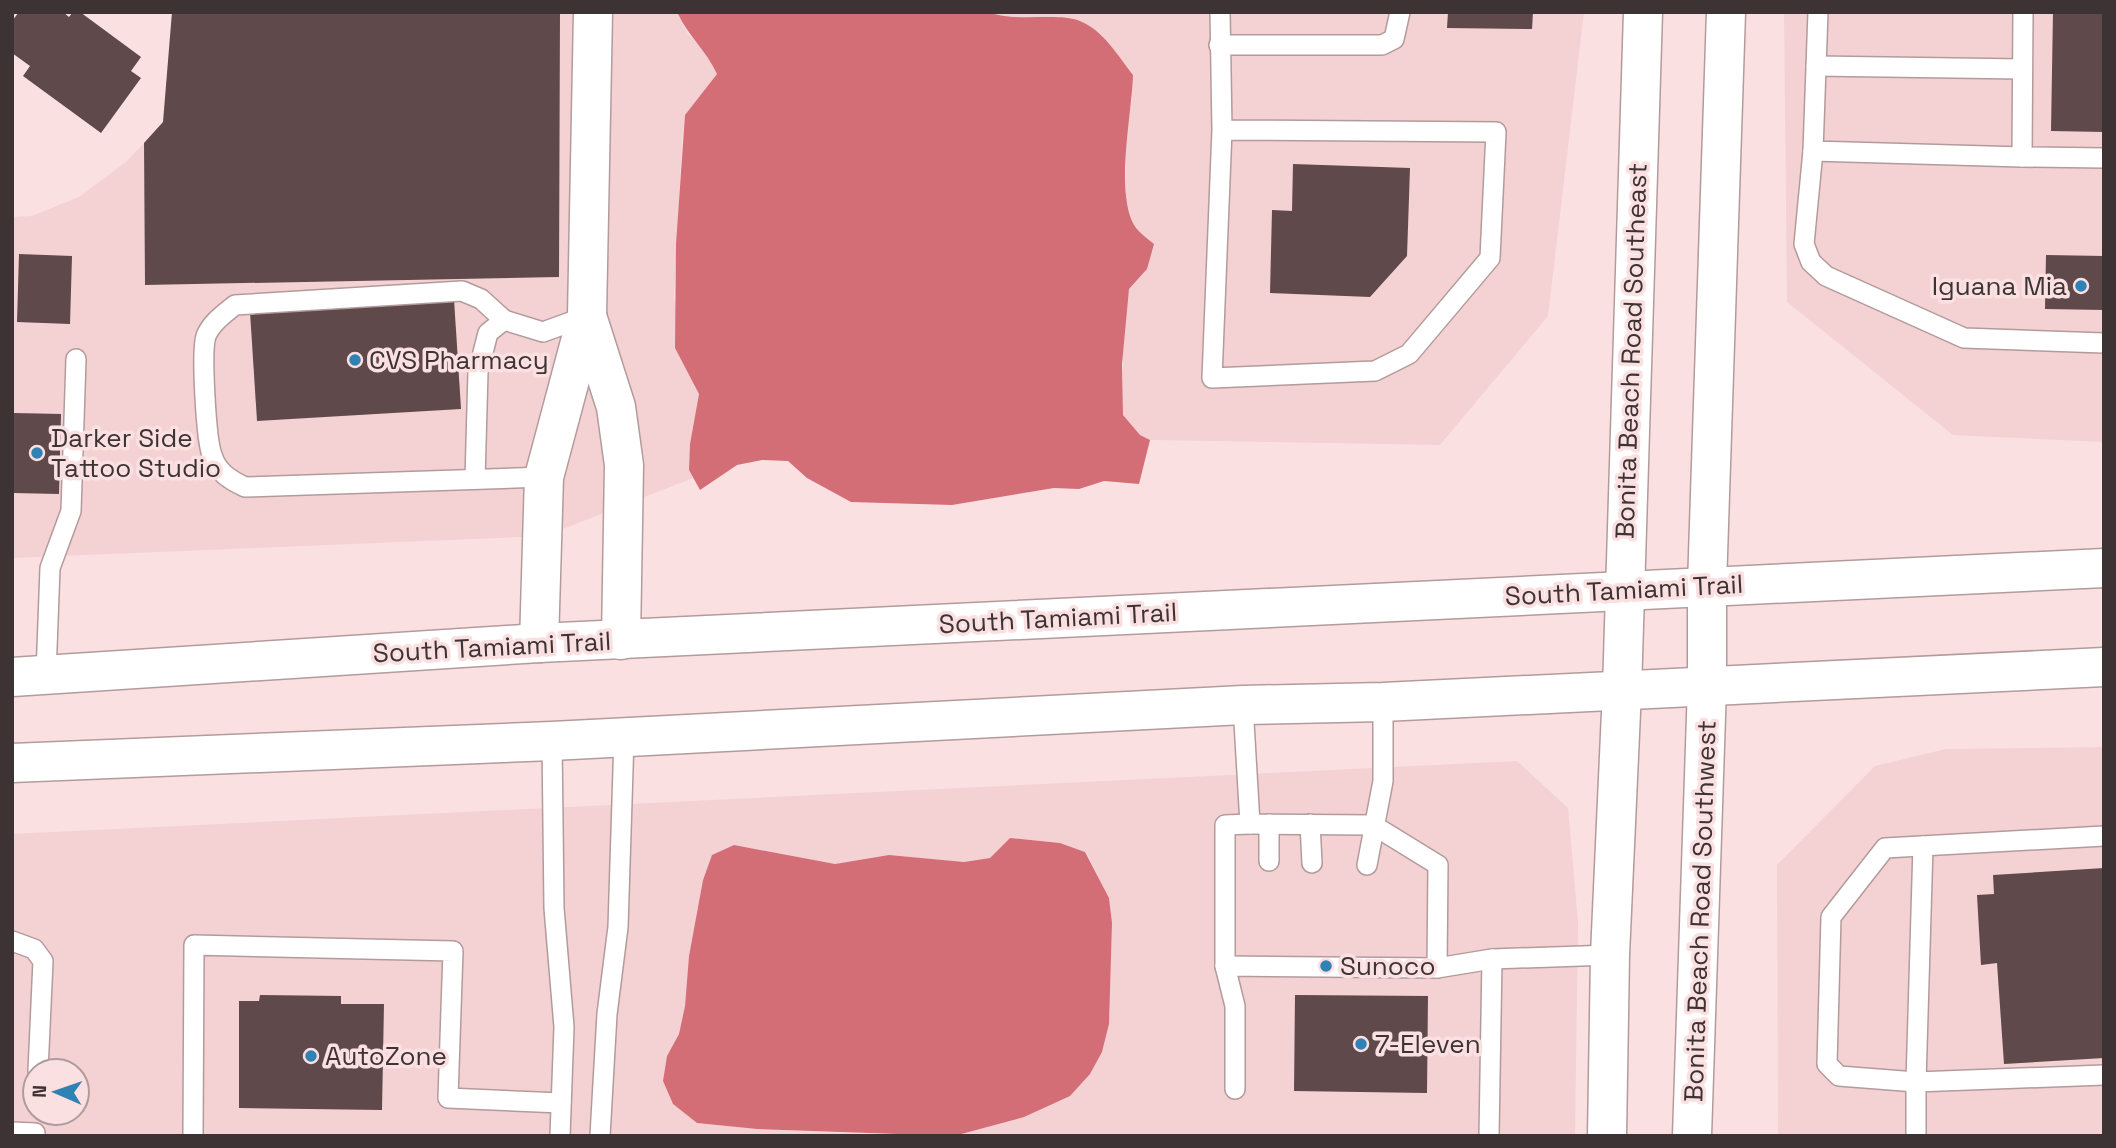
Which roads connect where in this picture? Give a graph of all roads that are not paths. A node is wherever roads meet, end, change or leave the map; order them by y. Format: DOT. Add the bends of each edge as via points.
graph roads {
  1 [pos="593,12"];
  2 [pos="1220,12"];
  3 [pos="1399,12"];
  4 [pos="1643,12"];
  5 [pos="1726,12"];
  6 [pos="1818,12"];
  7 [pos="2023,12"];
  8 [pos="1219,45"];
  9 [pos="1816,66"];
  10 [pos="2022,69"];
  11 [pos="1222,131"];
  12 [pos="1813,151"];
  13 [pos="2022,158"];
  14 [pos="2104,158"];
  15 [pos="587,316"];
  16 [pos="503,320"];
  17 [pos="2104,343"];
  18 [pos="76,359"];
  19 [pos="544,477"];
  20 [pos="475,479"];
  21 [pos="2104,568"];
  22 [pos="1707,586"];
  23 [pos="1624,591"];
  24 [pos="621,640"];
  25 [pos="539,643"];
  26 [pos="2104,667"];
  27 [pos="29,676"];
  28 [pos="1707,685"];
  29 [pos="1622,690"];
  30 [pos="1383,702"];
  31 [pos="1243,705"];
  32 [pos="624,738"];
  33 [pos="552,741"];
  34 [pos="12,763"];
  35 [pos="1260,824"];
  36 [pos="1310,824"];
  37 [pos="1373,825"];
  38 [pos="2104,836"];
  39 [pos="1923,846"];
  40 [pos="1269,861"];
  41 [pos="1311,863"];
  42 [pos="1367,865"];
  43 [pos="12,941"];
  44 [pos="1610,955"];
  45 [pos="1492,959"];
  46 [pos="1224,966"];
  47 [pos="1437,968"];
  48 [pos="39,1057"];
  49 [pos="2104,1075"];
  50 [pos="1916,1082"];
  51 [pos="1235,1089"];
  52 [pos="561,1103"];
  53 [pos="12,1132"];
  54 [pos="35,1134"];
  55 [pos="193,1136"];
  56 [pos="560,1136"];
  57 [pos="600,1136"];
  58 [pos="1489,1136"];
  59 [pos="1606,1136"];
  60 [pos="1692,1136"];
  61 [pos="1916,1136"];
  1 -- 15 [label="main road"];
  2 -- 8 [label="lane"];
  3 -- 8 [label="lane" via="1394,39 1382,45"];
  4 -- 23 [label="main road, Bonita Beach Road Southeast"];
  5 -- 22 [label="main road"];
  6 -- 9 [label="lane"];
  7 -- 10 [label="lane"];
  8 -- 11 [label="lane"];
  9 -- 10 [label="lane"];
  9 -- 12 [label="lane"];
  10 -- 13 [label="lane"];
  11 -- 11 [label="lane" via="1496,132 1490,258 1409,354 1375,371 1212,378"];
  12 -- 13 [label="lane"];
  12 -- 17 [label="lane" via="1804,244 1811,262 1826,275 1964,338"];
  13 -- 14 [label="lane"];
  15 -- 16 [label="lane" via="544,332"];
  15 -- 19 [label="main road"];
  15 -- 24 [label="main road" via="616,407 624,464"];
  16 -- 20 [label="lane" via="488,333 478,372"];
  16 -- 20 [label="lane" via="481,299 462,291 234,304 206,337 204,369 212,455 226,478 245,487"];
  18 -- 27 [label="lane" via="71,511 50,568"];
  19 -- 20 [label="lane"];
  19 -- 25 [label="main road"];
  21 -- 22 [label="main road, South Tamiami Trail"];
  22 -- 23 [label="main road, South Tamiami Trail"];
  22 -- 28 [label="main road"];
  23 -- 24 [label="main road, South Tamiami Trail"];
  23 -- 29 [label="main road, Bonita Beach Road Southeast"];
  24 -- 25 [label="main road, South Tamiami Trail"];
  25 -- 27 [label="main road, South Tamiami Trail"];
  26 -- 28 [label="main road"];
  28 -- 29 [label="main road"];
  28 -- 60 [label="main road, Bonita Beach Road Southwest"];
  29 -- 30 [label="main road"];
  29 -- 44 [label="main road"];
  30 -- 31 [label="main road"];
  30 -- 37 [label="lane" via="1383,781"];
  31 -- 32 [label="main road"];
  31 -- 35 [label="lane"];
  32 -- 33 [label="main road"];
  32 -- 57 [label="lane" via="618,927"];
  33 -- 34 [label="main road"];
  33 -- 52 [label="lane" via="554,908 564,1027"];
  35 -- 36 [label="lane"];
  35 -- 40 [label="lane"];
  35 -- 46 [label="lane" via="1225,825"];
  36 -- 37 [label="lane"];
  36 -- 41 [label="lane"];
  37 -- 42 [label="lane"];
  37 -- 47 [label="lane" via="1438,865"];
  38 -- 39 [label="lane"];
  39 -- 50 [label="lane"];
  39 -- 50 [label="lane" via="1885,848 1831,917 1826,1065 1839,1076"];
  43 -- 48 [label="lane" via="34,949 43,961"];
  44 -- 45 [label="lane"];
  44 -- 59 [label="main road"];
  45 -- 47 [label="lane"];
  45 -- 58 [label="lane"];
  46 -- 47 [label="lane" via="1268,958 1366,958"];
  46 -- 51 [label="lane" via="1235,1006"];
  49 -- 50 [label="lane"];
  50 -- 61 [label="lane"];
  52 -- 55 [label="lane" via="448,1098 453,951 194,945"];
  52 -- 56 [label="lane"];
  53 -- 54 [label="lane"];
}
